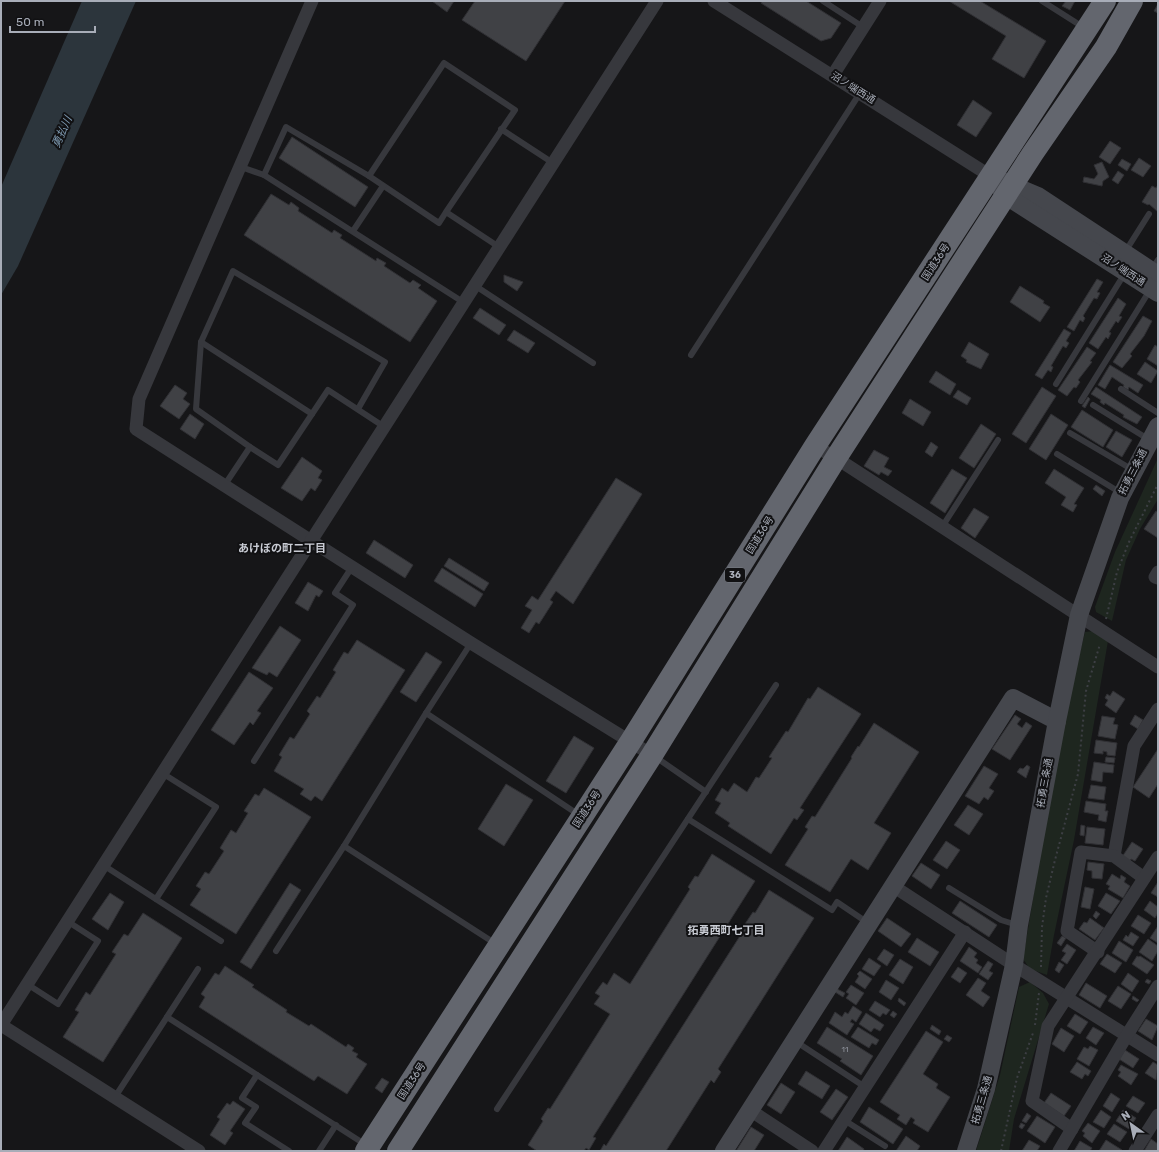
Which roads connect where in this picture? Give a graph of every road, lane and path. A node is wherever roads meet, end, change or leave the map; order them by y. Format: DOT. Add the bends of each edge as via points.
graph roads {
  1 [pos="312,1"];
  2 [pos="657,1"];
  3 [pos="714,1"];
  4 [pos="823,1"];
  5 [pos="880,1"];
  6 [pos="1042,1"];
  7 [pos="1105,1"];
  8 [pos="1132,1"];
  9 [pos="863,27"];
  10 [pos="1086,29"];
  11 [pos="833,75"];
  12 [pos="860,93"];
  13 [pos="501,129"];
  14 [pos="553,163"];
  15 [pos="241,167"];
  16 [pos="264,175"];
  17 [pos="369,176"];
  18 [pos="992,177"];
  19 [pos="383,186"];
  20 [pos="1010,190"];
  21 [pos="446,212"];
  22 [pos="1149,214"];
  23 [pos="353,231"];
  24 [pos="499,247"];
  25 [pos="1124,253"];
  26 [pos="1125,272"];
  27 [pos="1155,277"];
  28 [pos="474,286"];
  29 [pos="464,302"];
  30 [pos="202,342"];
  31 [pos="691,355"];
  32 [pos="593,363"];
  33 [pos="1056,384"];
  34 [pos="1120,389"];
  35 [pos="1081,401"];
  36 [pos="1094,405"];
  37 [pos="358,409"];
  38 [pos="1158,413"];
  39 [pos="312,414"];
  40 [pos="384,426"];
  41 [pos="1070,433"];
  42 [pos="1154,433"];
  43 [pos="998,440"];
  44 [pos="816,446"];
  45 [pos="250,447"];
  46 [pos="1058,454"];
  47 [pos="836,458"];
  48 [pos="1134,470"];
  49 [pos="1158,484"];
  50 [pos="224,486"];
  51 [pos="1122,494"];
  52 [pos="942,526"];
  53 [pos="310,541"];
  54 [pos="352,567"];
  55 [pos="1158,572"];
  56 [pos="1158,578"];
  57 [pos="1079,615"];
  58 [pos="1103,631"];
  59 [pos="470,643"];
  60 [pos="1158,667"];
  61 [pos="776,685"];
  62 [pos="1158,709"];
  63 [pos="426,714"];
  64 [pos="1056,721"];
  65 [pos="631,741"];
  66 [pos="652,755"];
  67 [pos="254,761"];
  68 [pos="162,773"];
  69 [pos="706,792"];
  70 [pos="582,817"];
  71 [pos="688,819"];
  72 [pos="344,846"];
  73 [pos="1114,856"];
  74 [pos="1158,857"];
  75 [pos="103,865"];
  76 [pos="1144,878"];
  77 [pos="893,886"];
  78 [pos="949,888"];
  79 [pos="156,899"];
  80 [pos="67,921"];
  81 [pos="869,923"];
  82 [pos="1019,925"];
  83 [pos="965,932"];
  84 [pos="221,941"];
  85 [pos="499,946"];
  86 [pos="276,950"];
  87 [pos="1098,952"];
  88 [pos="1014,965"];
  89 [pos="198,969"];
  90 [pos="1040,981"];
  91 [pos="27,984"];
  92 [pos="1158,986"];
  93 [pos="1068,998"];
  94 [pos="167,1016"];
  95 [pos="1127,1035"];
  96 [pos="794,1040"];
  97 [pos="1158,1055"];
  98 [pos="257,1075"];
  99 [pos="865,1087"];
  100 [pos="114,1097"];
  101 [pos="497,1109"];
  102 [pos="750,1110"];
  103 [pos="1158,1115"];
  104 [pos="844,1120"];
  105 [pos="336,1125"];
  106 [pos="1072,1129"];
  107 [pos="885,1146"];
  108 [pos="368,1149"];
  109 [pos="199,1151"];
  110 [pos="289,1151"];
  111 [pos="319,1151"];
  112 [pos="398,1151"];
  113 [pos="724,1151"];
  114 [pos="812,1151"];
  115 [pos="824,1151"];
  116 [pos="966,1151"];
  117 [pos="1000,1151"];
  118 [pos="1058,1151"];
  119 [pos="1135,1151"];
  1 -- 15 [label="street"];
  2 -- 14 [label="street"];
  3 -- 11 [label="street, 沼ノ端西通"];
  4 -- 9 [label="lane"];
  5 -- 9 [label="street"];
  6 -- 10 [label="lane"];
  7 -- 10 [label="highway, 国道36号 / 36"];
  8 -- 20 [label="highway, 36" via="1106,47"];
  9 -- 11 [label="street"];
  10 -- 18 [label="highway, 国道36号 / 36"];
  11 -- 12 [label="street, 沼ノ端西通"];
  12 -- 18 [label="street, 沼ノ端西通"];
  12 -- 31 [label="lane"];
  13 -- 14 [label="lane"];
  13 -- 17 [label="lane" via="514,110 444,63"];
  13 -- 21 [label="lane"];
  14 -- 24 [label="street"];
  15 -- 16 [label="lane"];
  15 -- 50 [label="street" via="139,399 136,429"];
  16 -- 17 [label="lane" via="286,127"];
  16 -- 23 [label="lane"];
  17 -- 19 [label="lane"];
  18 -- 20 [label="street, 沼ノ端西通"];
  18 -- 44 [label="highway, 国道36号 / 36"];
  19 -- 21 [label="lane" via="439,223"];
  19 -- 23 [label="lane"];
  20 -- 25 [label="street, 沼ノ端西通" via="1038,196"];
  20 -- 26 [label="street, 沼ノ端西通"];
  20 -- 47 [label="highway, 36"];
  21 -- 24 [label="lane"];
  22 -- 25 [label="lane"];
  23 -- 29 [label="lane"];
  24 -- 28 [label="street"];
  25 -- 27 [label="street, 沼ノ端西通"];
  26 -- 27 [label="street, 沼ノ端西通"];
  26 -- 33 [label="lane"];
  27 -- 35 [label="lane"];
  28 -- 29 [label="street"];
  28 -- 32 [label="lane"];
  29 -- 40 [label="street"];
  30 -- 37 [label="lane" via="234,272 385,362"];
  30 -- 39 [label="lane"];
  30 -- 45 [label="lane" via="196,409"];
  34 -- 38 [label="lane"];
  36 -- 42 [label="lane"];
  37 -- 39 [label="lane" via="328,390"];
  37 -- 40 [label="lane"];
  39 -- 45 [label="lane" via="278,465"];
  40 -- 53 [label="street"];
  41 -- 48 [label="lane"];
  42 -- 48 [label="street, 拓勇三条通"];
  43 -- 52 [label="lane"];
  44 -- 47 [label="street"];
  44 -- 65 [label="highway, 国道36号 / 36"];
  45 -- 50 [label="lane"];
  46 -- 51 [label="lane"];
  47 -- 52 [label="street"];
  47 -- 66 [label="highway, 36"];
  48 -- 51 [label="street, 拓勇三条通"];
  49 -- 58 [label="path" via="1117,572"];
  50 -- 53 [label="street"];
  51 -- 57 [label="street, 拓勇三条通"];
  52 -- 57 [label="street"];
  53 -- 54 [label="street"];
  53 -- 68 [label="street"];
  54 -- 59 [label="street"];
  54 -- 67 [label="lane" via="335,593 353,605"];
  55 -- 56 [label="street" via="1155,577"];
  57 -- 58 [label="street"];
  57 -- 64 [label="street, 拓勇三条通"];
  58 -- 60 [label="street"];
  58 -- 90 [label="path" via="1086,691 1078,774 1046,898"];
  59 -- 63 [label="lane"];
  59 -- 65 [label="street"];
  61 -- 69 [label="lane"];
  62 -- 73 [label="street" via="1134,746"];
  63 -- 70 [label="lane"];
  63 -- 72 [label="lane"];
  64 -- 77 [label="street" via="1013,698"];
  64 -- 82 [label="street, 拓勇三条通"];
  65 -- 66 [label="street"];
  65 -- 70 [label="highway, 国道36号 / 36"];
  66 -- 69 [label="lane"];
  66 -- 112 [label="highway, 36"];
  68 -- 75 [label="street"];
  68 -- 79 [label="lane" via="216,807"];
  69 -- 71 [label="lane"];
  70 -- 85 [label="highway, 国道36号 / 36"];
  71 -- 81 [label="lane" via="832,910 837,902"];
  71 -- 101 [label="lane"];
  72 -- 85 [label="lane"];
  72 -- 86 [label="lane"];
  73 -- 76 [label="street"];
  73 -- 87 [label="street" via="1081,852 1067,931"];
  74 -- 76 [label="street"];
  75 -- 79 [label="lane"];
  75 -- 80 [label="street"];
  76 -- 87 [label="street"];
  77 -- 81 [label="street"];
  77 -- 83 [label="street"];
  78 -- 82 [label="lane" via="1001,920"];
  79 -- 84 [label="lane"];
  80 -- 91 [label="street"];
  80 -- 91 [label="lane" via="98,941 58,1004"];
  81 -- 96 [label="street"];
  82 -- 88 [label="street, 拓勇三条通"];
  83 -- 88 [label="street"];
  83 -- 99 [label="street"];
  85 -- 108 [label="highway, 国道36号 / 36"];
  87 -- 93 [label="street"];
  88 -- 90 [label="street"];
  88 -- 116 [label="street, 拓勇三条通" via="986,1088"];
  89 -- 94 [label="lane"];
  90 -- 93 [label="street"];
  90 -- 117 [label="path" via="1034,1029 1017,1078"];
  91 -- 100 [label="street" via="1,1025"];
  92 -- 95 [label="street"];
  93 -- 95 [label="street"];
  93 -- 106 [label="street" via="1048,1026 1032,1102"];
  94 -- 98 [label="lane"];
  94 -- 100 [label="lane"];
  95 -- 97 [label="street"];
  95 -- 106 [label="street"];
  96 -- 99 [label="lane"];
  96 -- 102 [label="street"];
  98 -- 105 [label="lane"];
  98 -- 110 [label="lane" via="242,1098 256,1107 245,1123"];
  99 -- 104 [label="street"];
  100 -- 109 [label="street"];
  102 -- 113 [label="street"];
  102 -- 114 [label="street"];
  103 -- 119 [label="street"];
  104 -- 107 [label="lane"];
  104 -- 115 [label="street"];
  105 -- 108 [label="lane"];
  105 -- 111 [label="lane"];
  106 -- 118 [label="street"];
}
